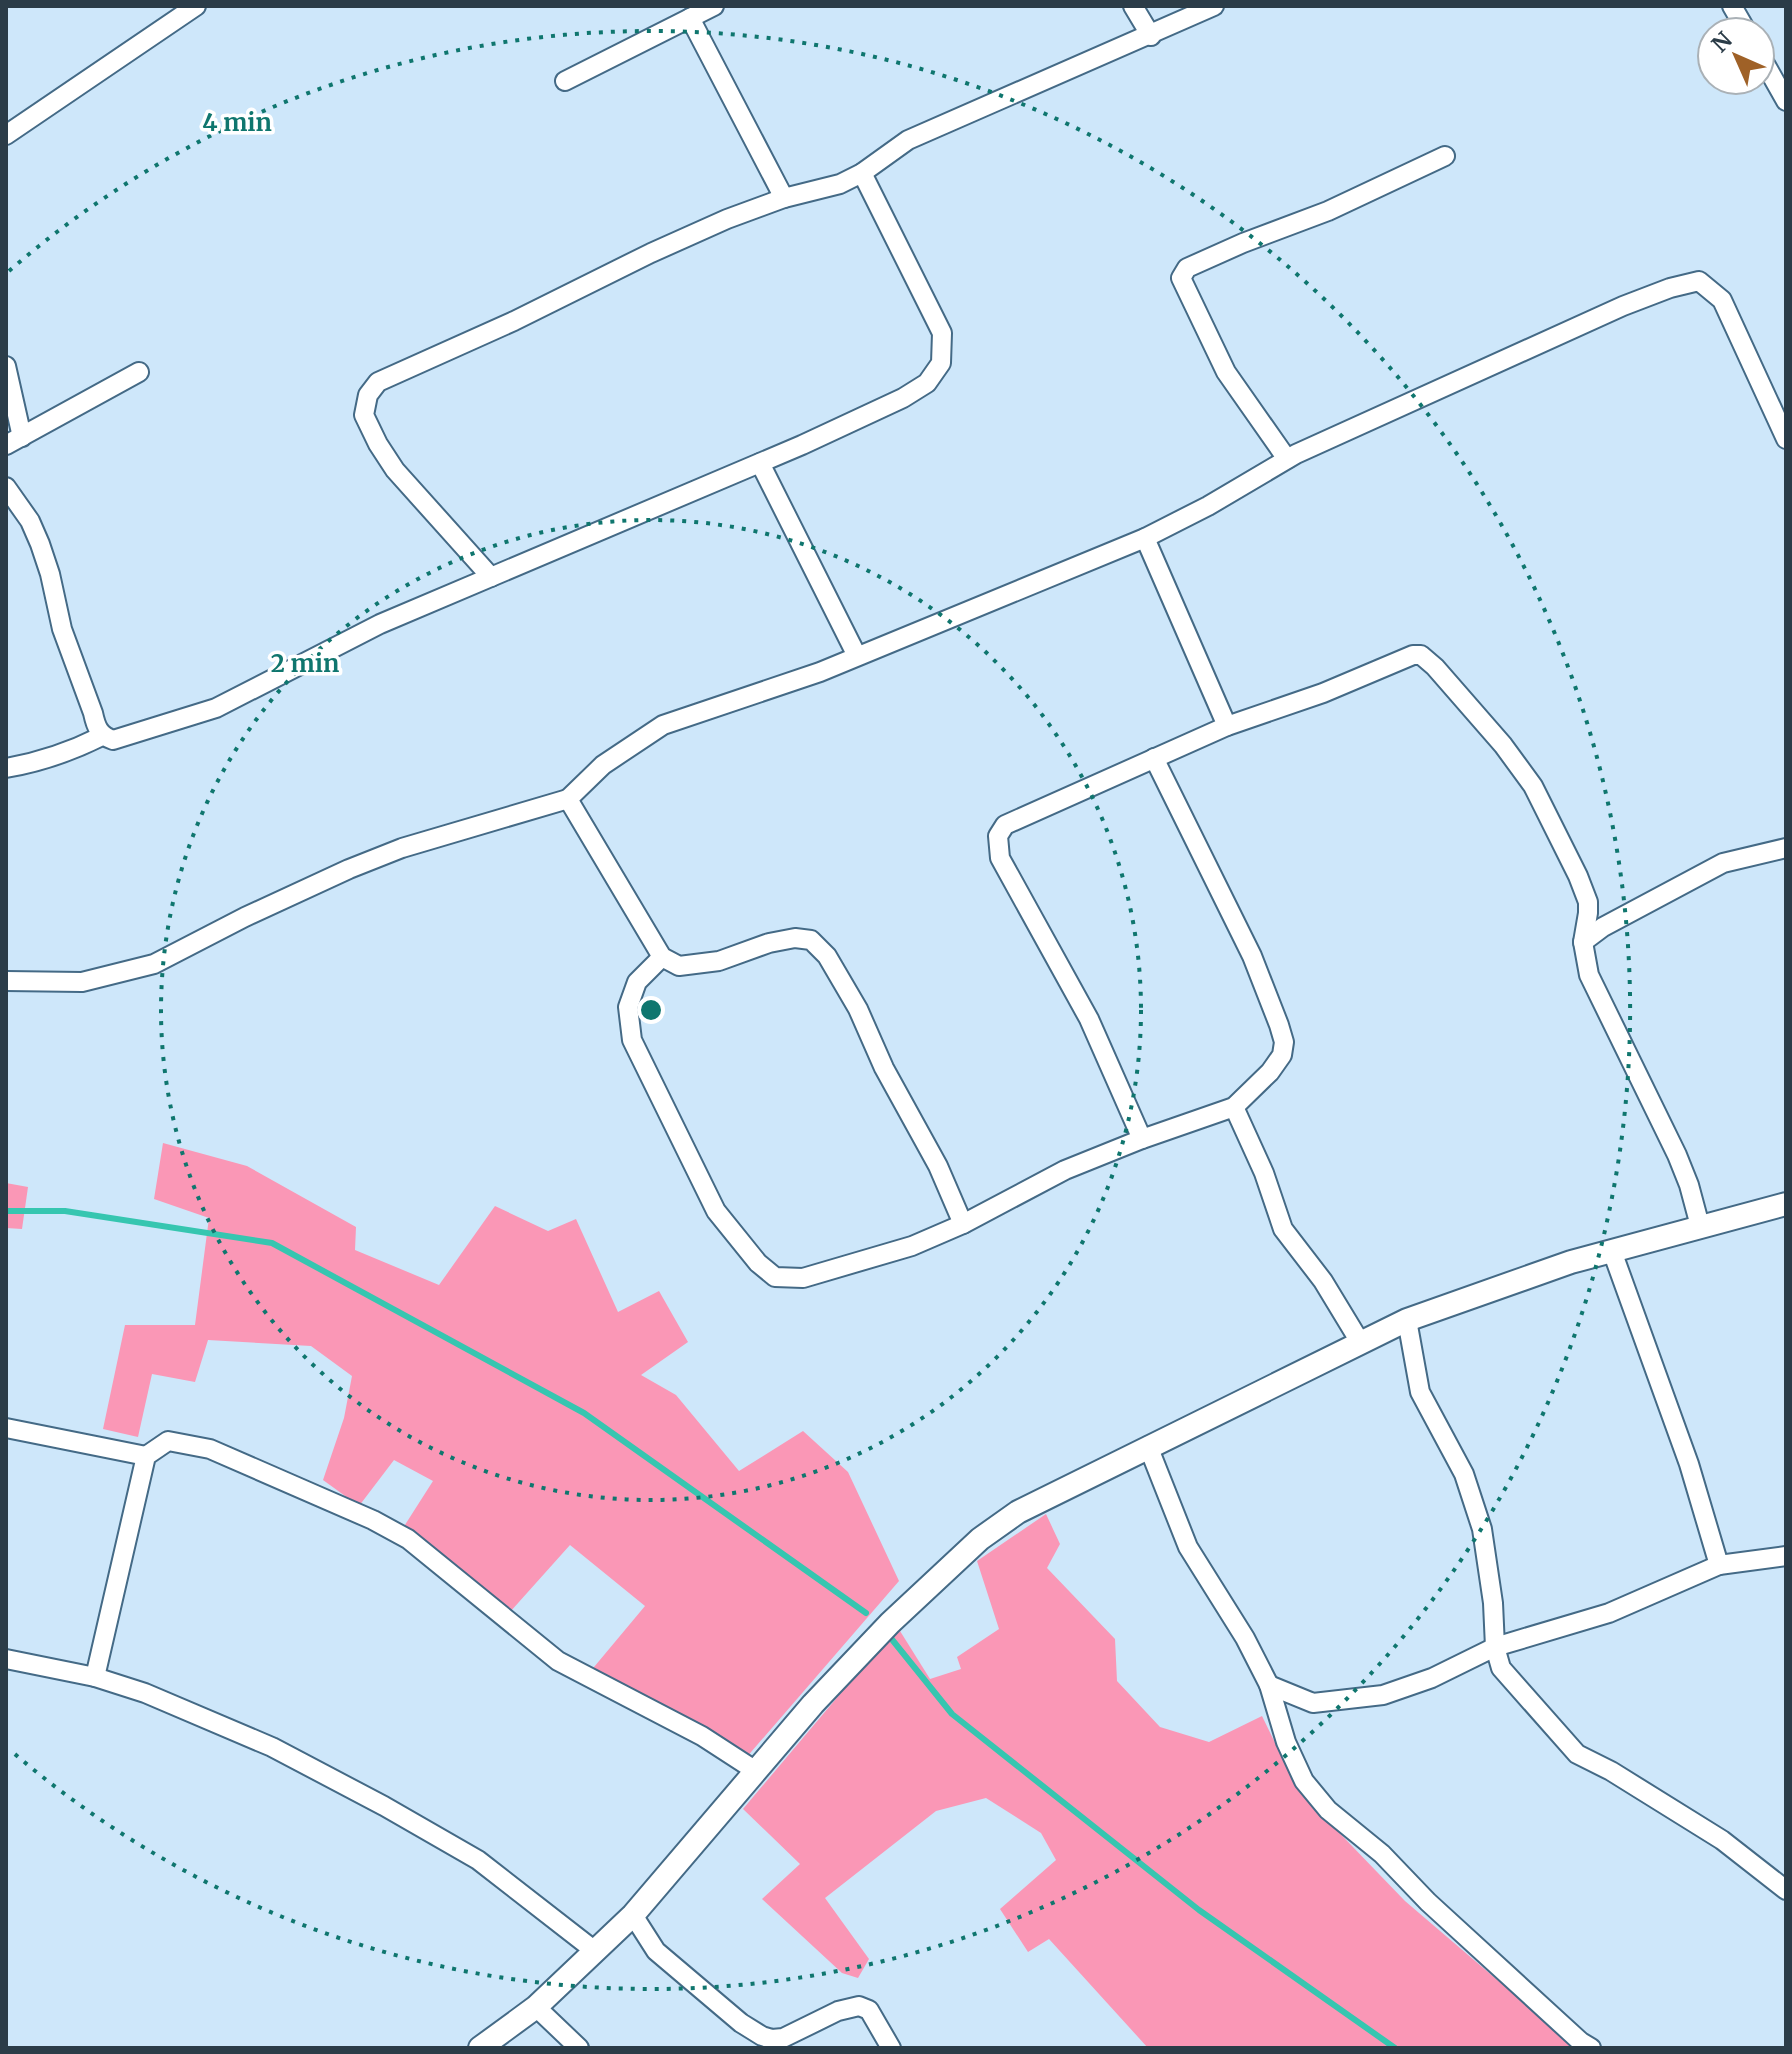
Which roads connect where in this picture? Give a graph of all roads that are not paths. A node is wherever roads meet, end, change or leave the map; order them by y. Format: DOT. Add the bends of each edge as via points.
graph roads {
  1 [pos="196,6"];
  2 [pos="714,6"];
  3 [pos="1133,6"];
  4 [pos="1214,6"];
  5 [pos="690,18"];
  6 [pos="1151,36"];
  7 [pos="565,81"];
  8 [pos="1776,83"];
  9 [pos="1786,101"];
  10 [pos="6,135"];
  11 [pos="1445,156"];
  12 [pos="862,173"];
  13 [pos="784,198"];
  14 [pos="6,366"];
  15 [pos="139,372"];
  16 [pos="1786,439"];
  17 [pos="14,441"];
  18 [pos="1287,459"];
  19 [pos="760,463"];
  20 [pos="6,487"];
  21 [pos="1145,538"];
  22 [pos="491,577"];
  23 [pos="857,656"];
  24 [pos="1227,726"];
  25 [pos="102,736"];
  26 [pos="1154,758"];
  27 [pos="6,768"];
  28 [pos="568,799"];
  29 [pos="1786,848"];
  30 [pos="1583,942"];
  31 [pos="662,957"];
  32 [pos="6,981"];
  33 [pos="1234,1107"];
  34 [pos="1142,1139"];
  35 [pos="1786,1204"];
  36 [pos="963,1224"];
  37 [pos="1700,1226"];
  38 [pos="1612,1251"];
  39 [pos="1407,1320"];
  40 [pos="1360,1342"];
  41 [pos="6,1428"];
  42 [pos="1148,1446"];
  43 [pos="146,1456"];
  44 [pos="1786,1556"];
  45 [pos="1719,1565"];
  46 [pos="1495,1647"];
  47 [pos="6,1659"];
  48 [pos="95,1677"];
  49 [pos="1269,1685"];
  50 [pos="756,1771"];
  51 [pos="1786,1890"];
  52 [pos="633,1915"];
  53 [pos="595,1951"];
  54 [pos="536,2007"];
  55 [pos="480,2048"];
  56 [pos="579,2048"];
  57 [pos="891,2048"];
  58 [pos="1591,2048"];
  1 -- 10 [label="street"];
  2 -- 5 [label="street"];
  3 -- 6 [label="street"];
  4 -- 6 [label="street"];
  5 -- 7 [label="street"];
  5 -- 13 [label="street"];
  6 -- 12 [label="street" via="908,140"];
  8 -- 9 [label="street"];
  11 -- 18 [label="street" via="1187,268 1181,278 1231,382"];
  12 -- 13 [label="street"];
  12 -- 19 [label="street" via="942,333 941,363 927,383 903,398"];
  13 -- 22 [label="street" via="651,253 378,382 368,395 364,415 378,444"];
  14 -- 17 [label="street" via="13,387"];
  15 -- 17 [label="street"];
  16 -- 18 [label="street" via="1722,300 1699,281 1623,306"];
  18 -- 21 [label="street"];
  19 -- 22 [label="street"];
  19 -- 23 [label="street"];
  20 -- 25 [label="street" via="40,544 62,629"];
  21 -- 23 [label="street"];
  21 -- 24 [label="street"];
  22 -- 25 [label="street" via="380,624 216,708 113,740"];
  23 -- 28 [label="street" via="663,725 603,765"];
  24 -- 26 [label="street"];
  24 -- 30 [label="street" via="1413,655 1427,659 1533,786 1588,902"];
  25 -- 27 [label="street" via="63,755"];
  26 -- 33 [label="street" via="1252,956 1284,1042 1279,1061"];
  26 -- 34 [label="street" via="1005,825 998,836 1000,858 1089,1019"];
  28 -- 31 [label="street"];
  28 -- 32 [label="street" via="389,853 154,964 82,982"];
  29 -- 30 [label="street" via="1723,863"];
  30 -- 37 [label="street" via="1589,975 1677,1155"];
  31 -- 36 [label="street" via="679,966 719,961 769,943 811,940 827,956 858,1009"];
  31 -- 36 [label="street" via="637,982 628,1007 632,1040 716,1211 758,1263 775,1277 803,1278 912,1246"];
  33 -- 34 [label="street"];
  33 -- 40 [label="street" via="1283,1229"];
  34 -- 36 [label="street" via="1065,1170"];
  35 -- 37 [label="street"];
  37 -- 38 [label="street"];
  38 -- 39 [label="street"];
  38 -- 45 [label="street" via="1689,1464"];
  39 -- 40 [label="street"];
  39 -- 46 [label="street" via="1420,1392 1464,1474 1482,1529"];
  40 -- 42 [label="street"];
  41 -- 43 [label="street"];
  42 -- 49 [label="street" via="1188,1547"];
  42 -- 50 [label="street" via="1018,1512 980,1539 890,1623"];
  43 -- 48 [label="street"];
  43 -- 50 [label="street" via="168,1441 210,1449 373,1520 408,1539 558,1661 702,1736"];
  44 -- 45 [label="street"];
  45 -- 46 [label="street" via="1609,1613"];
  46 -- 49 [label="street" via="1383,1695 1313,1703"];
  46 -- 51 [label="street" via="1501,1668 1577,1754 1722,1840"];
  47 -- 48 [label="street"];
  48 -- 53 [label="street" via="272,1747 384,1806 478,1860"];
  49 -- 58 [label="street" via="1304,1781 1328,1810"];
  50 -- 52 [label="street"];
  52 -- 53 [label="street"];
  52 -- 57 [label="street" via="656,1951 762,2036 783,2038 859,2006 869,2010"];
  53 -- 54 [label="street"];
  54 -- 55 [label="street"];
  54 -- 56 [label="street"];
}
